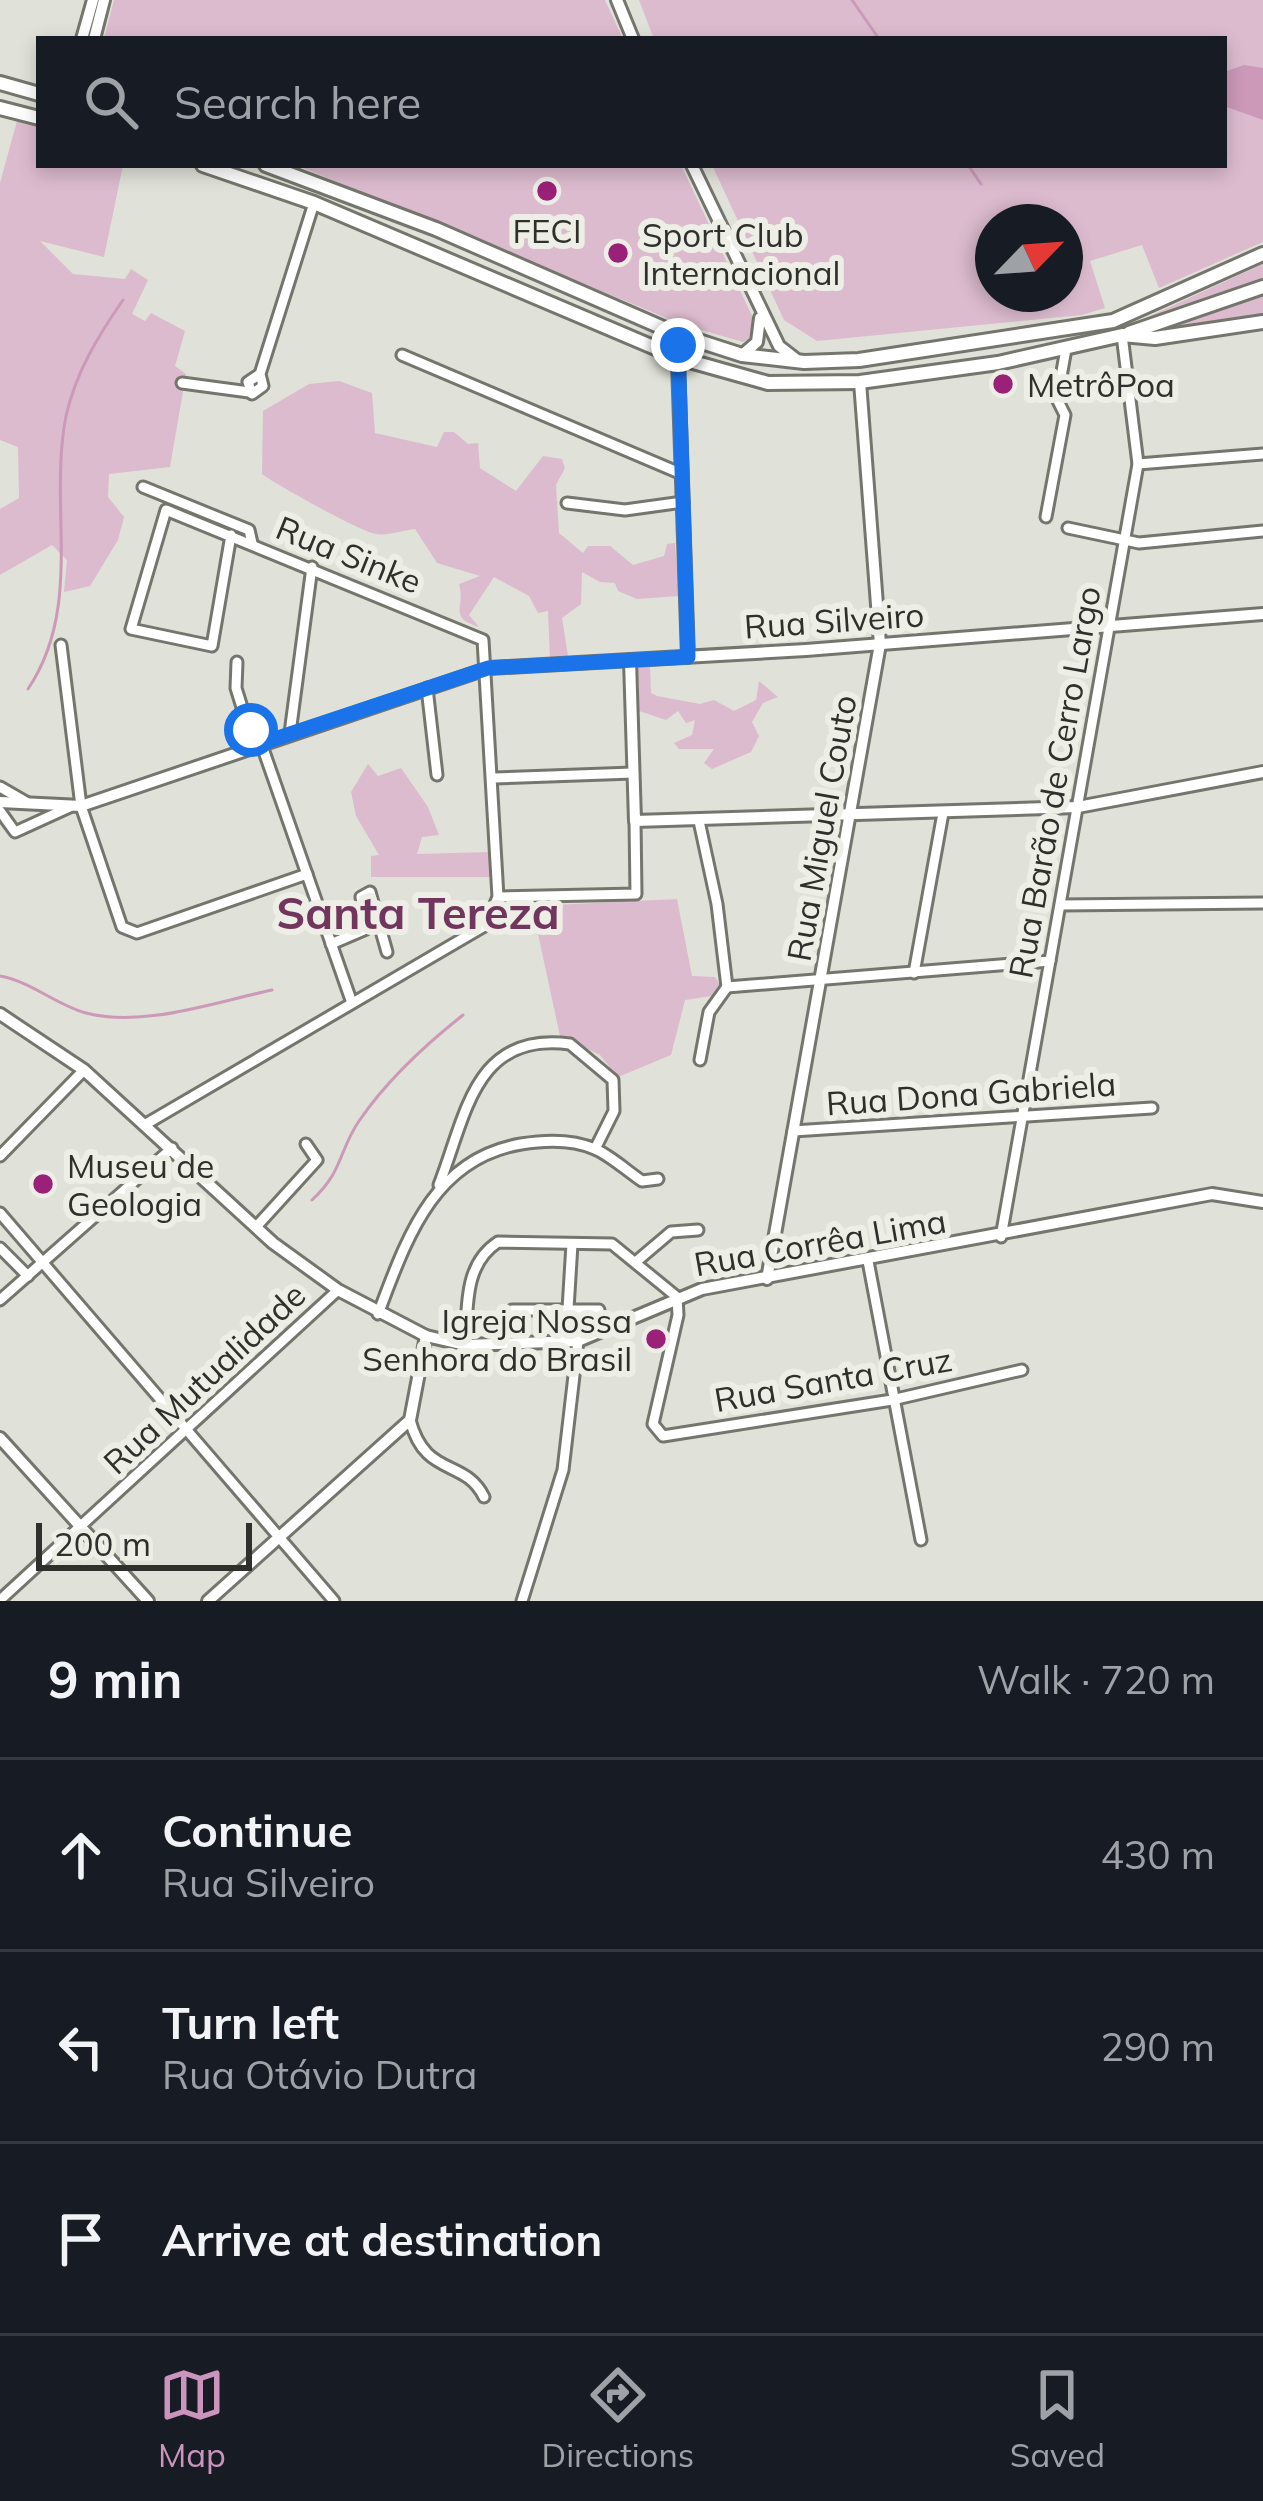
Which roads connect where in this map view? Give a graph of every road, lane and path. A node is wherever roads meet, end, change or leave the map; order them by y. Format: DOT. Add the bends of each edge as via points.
graph roads {
  1 [pos="93,0"];
  2 [pos="104,0"];
  3 [pos="616,0"];
  4 [pos="83,36"];
  5 [pos="95,36"];
  6 [pos="631,36"];
  7 [pos="0,83"];
  8 [pos="36,93"];
  9 [pos="0,108"];
  10 [pos="36,117"];
  11 [pos="211,168"];
  12 [pos="274,168"];
  13 [pos="693,168"];
  14 [pos="314,203"];
  15 [pos="1263,254"];
  16 [pos="1263,287"];
  17 [pos="759,308"];
  18 [pos="1263,322"];
  19 [pos="676,334"];
  20 [pos="1122,335"];
  21 [pos="1066,349"];
  22 [pos="402,355"];
  23 [pos="742,355"];
  24 [pos="679,358"];
  25 [pos="804,362"];
  26 [pos="860,382"];
  27 [pos="182,383"];
  28 [pos="1263,454"];
  29 [pos="1138,464"];
  30 [pos="682,474"];
  31 [pos="143,487"];
  32 [pos="683,502"];
  33 [pos="567,503"];
  34 [pos="1046,517"];
  35 [pos="1068,528"];
  36 [pos="1263,531"];
  37 [pos="231,535"];
  38 [pos="1125,540"];
  39 [pos="252,543"];
  40 [pos="313,567"];
  41 [pos="1263,614"];
  42 [pos="1112,626"];
  43 [pos="880,644"];
  44 [pos="62,645"];
  45 [pos="688,657"];
  46 [pos="630,660"];
  47 [pos="237,662"];
  48 [pos="488,668"];
  49 [pos="427,688"];
  50 [pos="290,733"];
  51 [pos="258,744"];
  52 [pos="1263,772"];
  53 [pos="633,773"];
  54 [pos="436,775"];
  55 [pos="494,778"];
  56 [pos="0,787"];
  57 [pos="26,802"];
  58 [pos="0,806"];
  59 [pos="76,806"];
  60 [pos="1078,807"];
  61 [pos="943,813"];
  62 [pos="853,816"];
  63 [pos="699,820"];
  64 [pos="635,821"];
  65 [pos="307,874"];
  66 [pos="498,898"];
  67 [pos="530,898"];
  68 [pos="1263,903"];
  69 [pos="1061,904"];
  70 [pos="486,925"];
  71 [pos="331,944"];
  72 [pos="387,952"];
  73 [pos="1050,961"];
  74 [pos="914,973"];
  75 [pos="822,982"];
  76 [pos="727,987"];
  77 [pos="352,1003"];
  78 [pos="0,1013"];
  79 [pos="700,1060"];
  80 [pos="84,1070"];
  81 [pos="1152,1108"];
  82 [pos="1020,1117"];
  83 [pos="146,1124"];
  84 [pos="794,1131"];
  85 [pos="306,1144"];
  86 [pos="172,1148"];
  87 [pos="595,1149"];
  88 [pos="0,1156"];
  89 [pos="658,1179"];
  90 [pos="438,1188"];
  91 [pos="1263,1202"];
  92 [pos="0,1214"];
  93 [pos="256,1227"];
  94 [pos="698,1230"];
  95 [pos="1001,1237"];
  96 [pos="572,1244"];
  97 [pos="0,1248"];
  98 [pos="638,1260"];
  99 [pos="868,1262"];
  100 [pos="42,1263"];
  101 [pos="28,1276"];
  102 [pos="767,1279"];
  103 [pos="338,1290"];
  104 [pos="677,1297"];
  105 [pos="0,1300"];
  106 [pos="568,1309"];
  107 [pos="512,1310"];
  108 [pos="598,1310"];
  109 [pos="378,1314"];
  110 [pos="426,1336"];
  111 [pos="578,1341"];
  112 [pos="464,1345"];
  113 [pos="1022,1370"];
  114 [pos="892,1400"];
  115 [pos="410,1420"];
  116 [pos="186,1433"];
  117 [pos="0,1438"];
  118 [pos="484,1497"];
  119 [pos="82,1528"];
  120 [pos="278,1540"];
  121 [pos="921,1540"];
  122 [pos="0,1600"];
  123 [pos="148,1601"];
  124 [pos="208,1601"];
  125 [pos="334,1601"];
  126 [pos="521,1601"];
  1 -- 4 [label="street"];
  2 -- 5 [label="street"];
  3 -- 6 [label="street"];
  7 -- 8 [label="main road"];
  9 -- 10 [label="main road"];
  11 -- 14 [label="main road"];
  12 -- 19 [label="main road"];
  13 -- 17 [label="street"];
  14 -- 24 [label="main road"];
  14 -- 27 [label="street" via="261,391"];
  15 -- 25 [label="main road" via="1113,321"];
  16 -- 20 [label="main road"];
  17 -- 23 [label="street" via="762,330"];
  17 -- 25 [label="street" via="785,353"];
  18 -- 20 [label="main road" via="1155,338"];
  19 -- 23 [label="main road"];
  19 -- 24 [label="street"];
  20 -- 21 [label="main road"];
  20 -- 29 [label="street, Rua Barão de Cerro Largo"];
  21 -- 26 [label="main road"];
  21 -- 34 [label="street"];
  22 -- 30 [label="street"];
  23 -- 25 [label="main road"];
  24 -- 26 [label="main road" via="768,382"];
  24 -- 30 [label="street"];
  26 -- 43 [label="street, Rua Miguel Couto"];
  28 -- 29 [label="street"];
  29 -- 38 [label="street, Rua Barão de Cerro Largo"];
  30 -- 32 [label="street"];
  31 -- 39 [label="street" via="249,530"];
  32 -- 33 [label="street" via="625,510"];
  32 -- 45 [label="street"];
  35 -- 38 [label="street"];
  36 -- 38 [label="street"];
  37 -- 37 [label="street, Rua Sinke" via="212,646 131,629 166,510"];
  37 -- 39 [label="street, Rua Sinke"];
  38 -- 42 [label="street, Rua Barão de Cerro Largo"];
  39 -- 40 [label="street, Rua Sinke"];
  40 -- 48 [label="street, Rua Sinke" via="478,636"];
  40 -- 50 [label="street"];
  41 -- 42 [label="street, Rua Silveiro"];
  42 -- 43 [label="street, Rua Silveiro"];
  42 -- 60 [label="street, Rua Barão de Cerro Largo"];
  43 -- 45 [label="street, Rua Silveiro"];
  43 -- 62 [label="street, Rua Miguel Couto"];
  44 -- 59 [label="street"];
  45 -- 46 [label="street, Rua Silveiro"];
  46 -- 48 [label="street, Rua Silveiro"];
  46 -- 53 [label="street"];
  47 -- 51 [label="street" via="236,688"];
  48 -- 49 [label="street, Rua Silveiro"];
  48 -- 55 [label="street"];
  49 -- 50 [label="street, Rua Silveiro"];
  49 -- 54 [label="street"];
  50 -- 51 [label="street, Rua Silveiro"];
  51 -- 59 [label="street, Rua Silveiro"];
  51 -- 65 [label="street"];
  52 -- 60 [label="street"];
  53 -- 55 [label="street"];
  53 -- 64 [label="street"];
  55 -- 66 [label="street"];
  56 -- 57 [label="street"];
  57 -- 58 [label="street, Rua Silveiro"];
  57 -- 59 [label="street, Rua Silveiro"];
  58 -- 59 [label="street" via="15,832"];
  59 -- 65 [label="street" via="129,933"];
  60 -- 61 [label="street"];
  60 -- 69 [label="street, Rua Barão de Cerro Largo"];
  61 -- 62 [label="street"];
  61 -- 74 [label="street"];
  62 -- 63 [label="street"];
  62 -- 75 [label="street, Rua Miguel Couto"];
  63 -- 64 [label="street"];
  63 -- 76 [label="street"];
  64 -- 67 [label="street" via="636,894"];
  65 -- 71 [label="street"];
  66 -- 67 [label="street"];
  66 -- 70 [label="street"];
  67 -- 70 [label="street"];
  68 -- 69 [label="street"];
  69 -- 73 [label="street, Rua Barão de Cerro Largo"];
  70 -- 77 [label="street"];
  71 -- 72 [label="street" via="366,929 361,897 370,892"];
  71 -- 77 [label="street"];
  73 -- 74 [label="street"];
  73 -- 82 [label="street, Rua Barão de Cerro Largo"];
  74 -- 75 [label="street"];
  75 -- 76 [label="street"];
  75 -- 84 [label="street, Rua Miguel Couto"];
  76 -- 79 [label="street" via="709,1012"];
  77 -- 83 [label="street"];
  78 -- 80 [label="street, Rua Corrêa Lima"];
  80 -- 83 [label="street, Rua Corrêa Lima"];
  80 -- 88 [label="street"];
  81 -- 82 [label="street, Rua Dona Gabriela"];
  82 -- 84 [label="street, Rua Dona Gabriela"];
  82 -- 95 [label="street, Rua Barão de Cerro Largo"];
  83 -- 86 [label="street, Rua Corrêa Lima"];
  84 -- 102 [label="street, Rua Miguel Couto"];
  85 -- 93 [label="street" via="317,1160"];
  86 -- 93 [label="street, Rua Corrêa Lima"];
  86 -- 100 [label="street"];
  87 -- 89 [label="street" via="642,1181"];
  87 -- 90 [label="street" via="556,1140 513,1145 468,1163"];
  87 -- 90 [label="street" via="614,1111 614,1080 570,1044 524,1045 494,1063 472,1091"];
  90 -- 109 [label="street" via="408,1234"];
  91 -- 95 [label="street, Rua Corrêa Lima" via="1212,1194"];
  92 -- 100 [label="street"];
  93 -- 103 [label="street, Rua Corrêa Lima"];
  94 -- 98 [label="street" via="670,1232"];
  95 -- 99 [label="street, Rua Corrêa Lima"];
  96 -- 98 [label="street" via="612,1244"];
  96 -- 106 [label="street"];
  96 -- 112 [label="street" via="498,1242 485,1251 471,1276"];
  97 -- 101 [label="street"];
  98 -- 104 [label="street"];
  99 -- 102 [label="street, Rua Corrêa Lima"];
  99 -- 114 [label="street"];
  100 -- 101 [label="street"];
  100 -- 116 [label="street"];
  101 -- 105 [label="street"];
  102 -- 104 [label="street, Rua Corrêa Lima"];
  103 -- 109 [label="street, Rua Corrêa Lima"];
  103 -- 116 [label="street, Rua Mutualidade"];
  104 -- 111 [label="street, Rua Corrêa Lima"];
  104 -- 114 [label="street, Rua Santa Cruz" via="655,1431 663,1436"];
  106 -- 107 [label="street"];
  106 -- 108 [label="street"];
  109 -- 110 [label="street, Rua Corrêa Lima"];
  110 -- 112 [label="street, Rua Corrêa Lima"];
  110 -- 115 [label="street"];
  111 -- 112 [label="street, Rua Corrêa Lima"];
  111 -- 126 [label="street" via="563,1470"];
  113 -- 114 [label="street, Rua Santa Cruz"];
  114 -- 121 [label="street"];
  115 -- 118 [label="street" via="434,1462 470,1478"];
  115 -- 120 [label="street"];
  116 -- 119 [label="street, Rua Mutualidade"];
  116 -- 120 [label="street"];
  117 -- 119 [label="street"];
  119 -- 122 [label="street, Rua Mutualidade"];
  119 -- 123 [label="street"];
  120 -- 124 [label="street"];
  120 -- 125 [label="street"];
}
